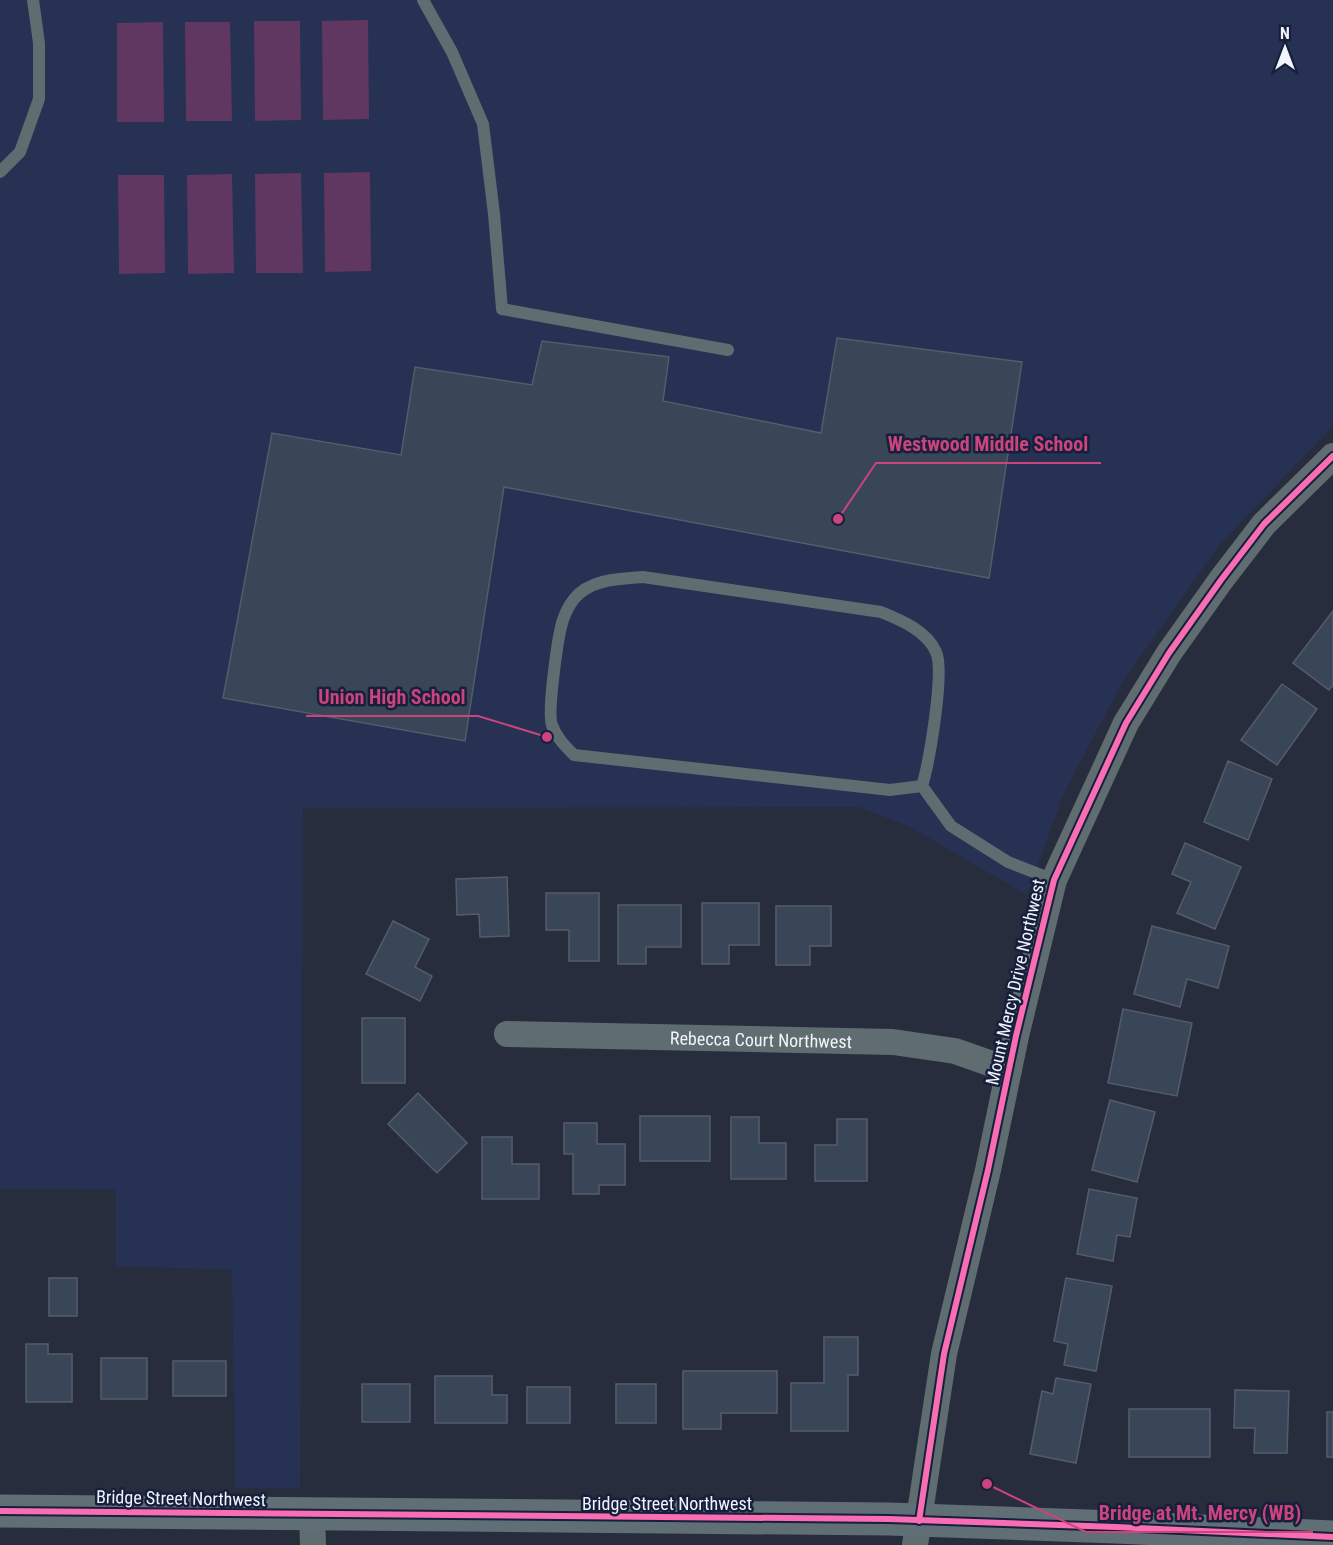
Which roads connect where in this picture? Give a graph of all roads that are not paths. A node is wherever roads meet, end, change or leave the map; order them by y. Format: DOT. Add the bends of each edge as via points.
graph roads {
  1 [pos="33,0"];
  2 [pos="423,0"];
  3 [pos="0,172"];
  4 [pos="728,350"];
  5 [pos="1333,456"];
  6 [pos="922,786"];
  7 [pos="1054,880"];
  8 [pos="507,1034"];
  9 [pos="1009,1070"];
  10 [pos="0,1511"];
  11 [pos="312,1530"];
  12 [pos="917,1533"];
  13 [pos="1333,1537"];
  1 -- 3 [label="lane" via="39,43 39,99 20,152"];
  2 -- 4 [label="lane" via="452,52 483,124 502,309"];
  5 -- 7 [label="street, Mount Mercy Drive Northwest" via="1264,524 1169,653 1126,723"];
  6 -- 6 [label="lane" via="928,768 938,684 937,653 906,622 881,612 643,577 589,586 574,599 563,620 550,703 551,724 574,755 890,790"];
  6 -- 7 [label="lane" via="951,826 1008,862"];
  7 -- 9 [label="street, Mount Mercy Drive Northwest"];
  8 -- 9 [label="street, Rebecca Court Northwest" via="893,1042 955,1051"];
  9 -- 12 [label="street, Mount Mercy Drive Northwest" via="944,1354"];
  10 -- 11 [label="main road, Bridge Street Northwest"];
  11 -- 12 [label="main road, Bridge Street Northwest" via="889,1519"];
  12 -- 13 [label="main road, Bridge Street Northwest" via="1116,1527"];
}
